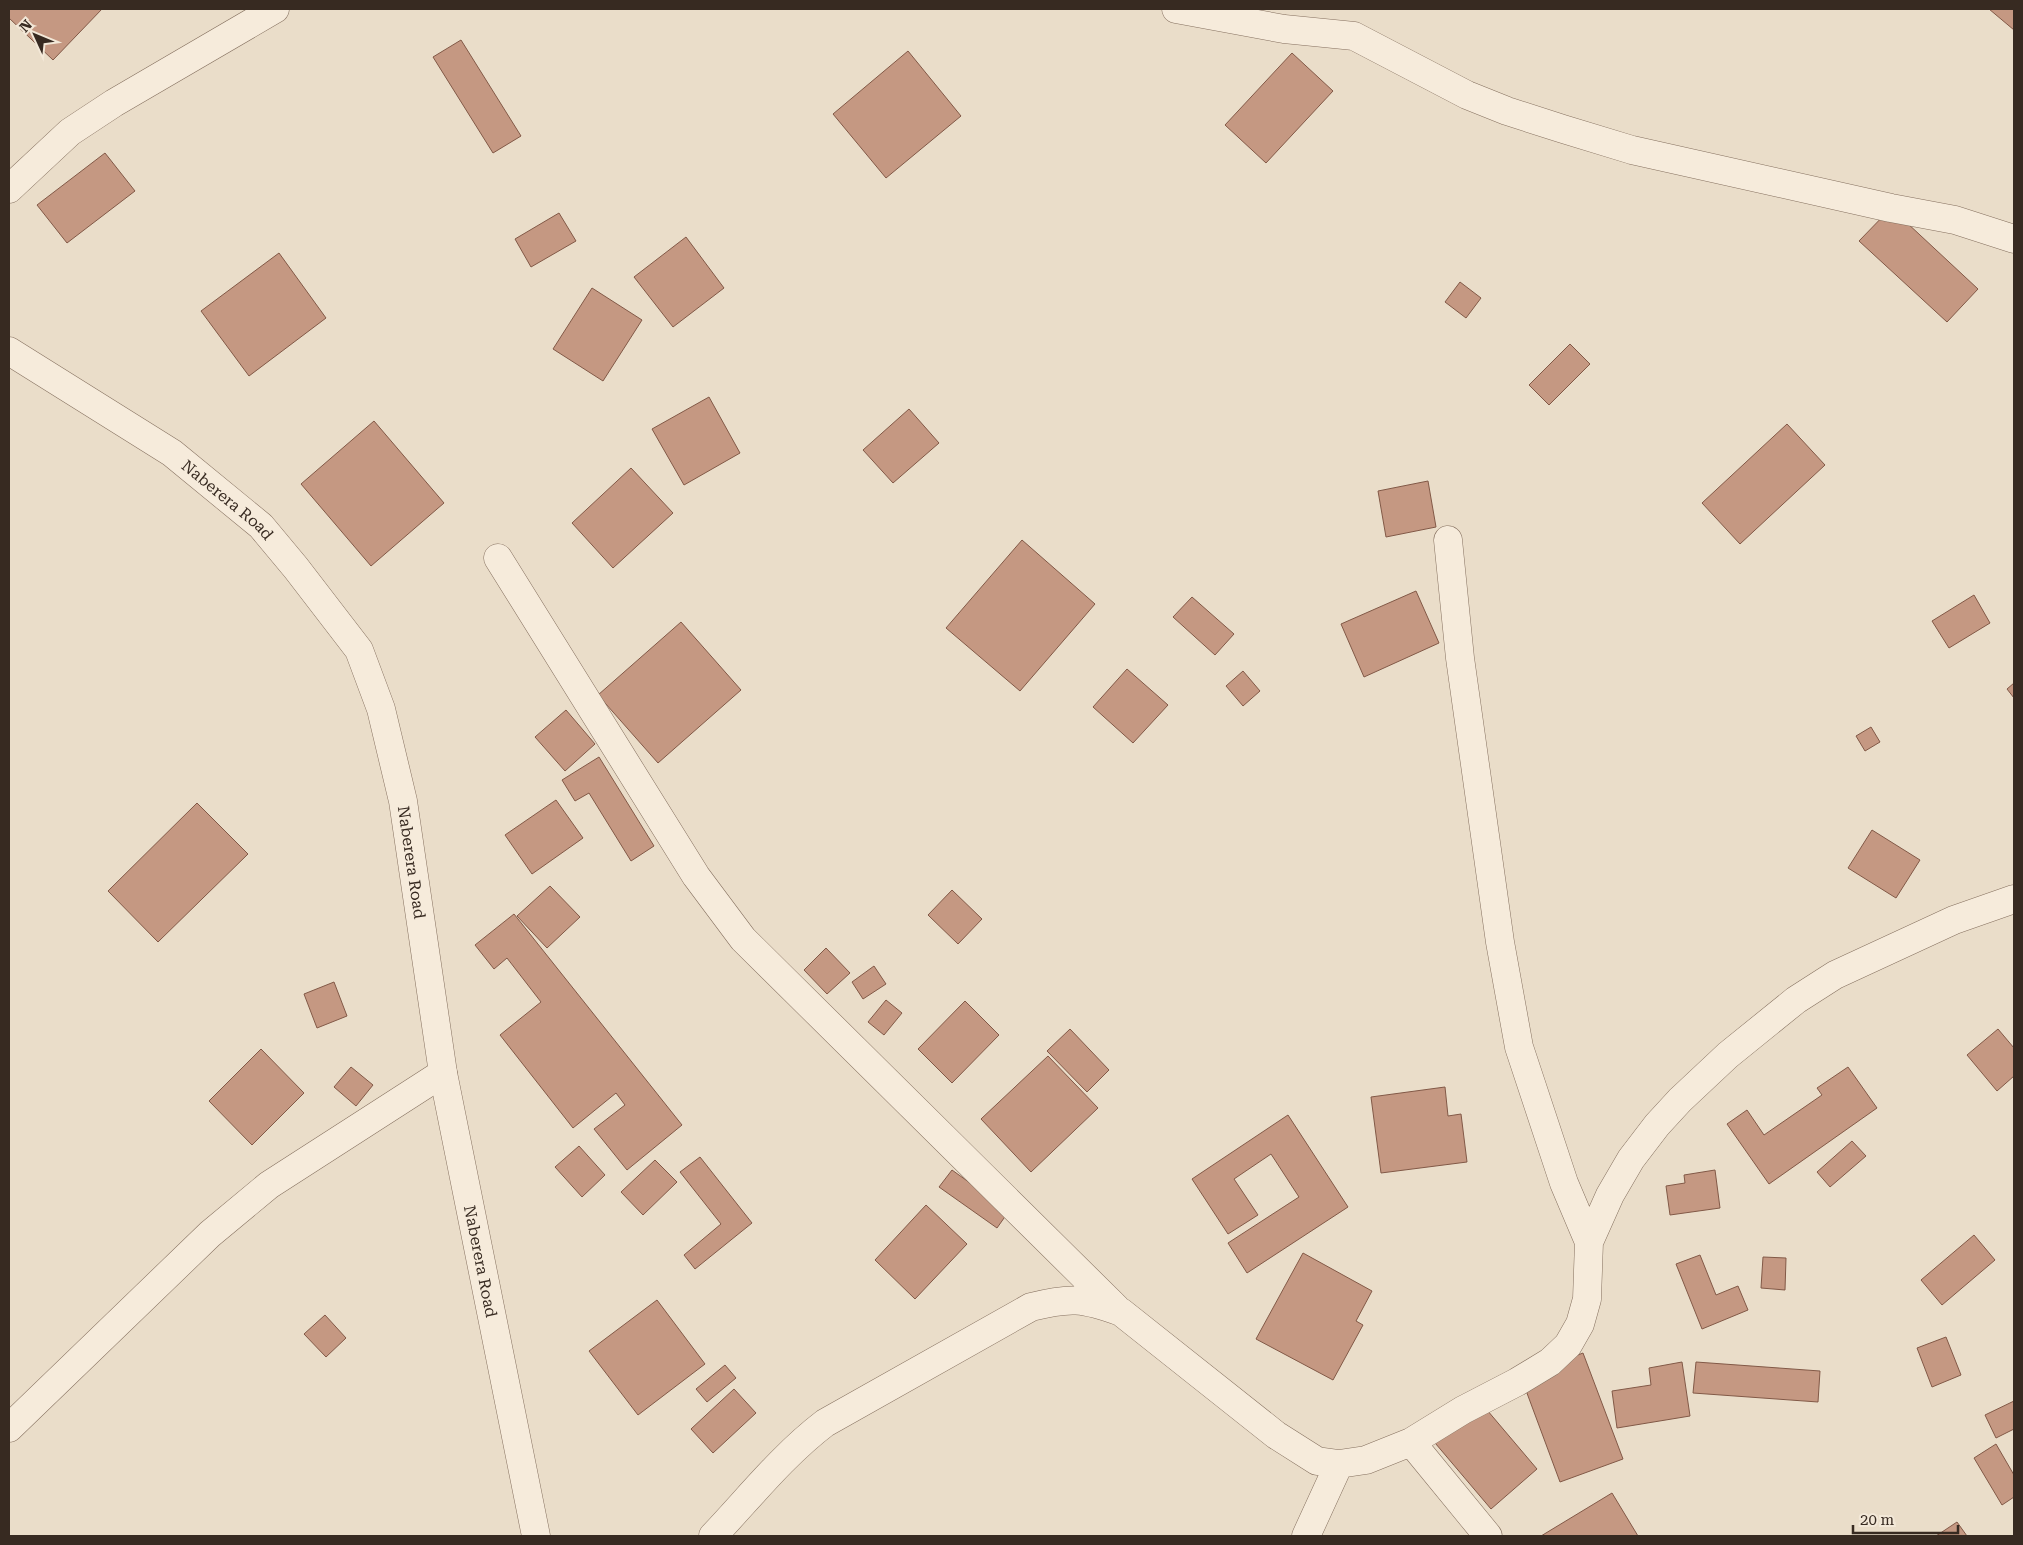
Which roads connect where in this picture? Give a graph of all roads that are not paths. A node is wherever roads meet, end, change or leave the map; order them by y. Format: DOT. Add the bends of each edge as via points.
graph roads {
  1 [pos="275,9"];
  2 [pos="1176,9"];
  3 [pos="9,189"];
  4 [pos="2014,239"];
  5 [pos="9,351"];
  6 [pos="1448,540"];
  7 [pos="498,558"];
  8 [pos="2014,899"];
  9 [pos="443,1072"];
  10 [pos="1589,1242"];
  11 [pos="1121,1312"];
  12 [pos="9,1428"];
  13 [pos="1410,1442"];
  14 [pos="1339,1464"];
  15 [pos="536,1536"];
  16 [pos="713,1536"];
  17 [pos="1306,1536"];
  18 [pos="1488,1536"];
  1 -- 3 [label="street" via="70,132"];
  2 -- 4 [label="street" via="1284,29 1354,36 1467,95 1563,129 1632,150 1955,220"];
  5 -- 9 [label="street, Naberera Road" via="172,453 260,526 359,650 381,708 402,801"];
  6 -- 10 [label="street" via="1461,668 1500,942 1519,1047 1564,1183"];
  7 -- 11 [label="street" via="696,876 738,932"];
  8 -- 10 [label="street" via="1954,920 1835,975 1760,1028 1680,1100 1642,1142 1610,1195"];
  9 -- 12 [label="street" via="244,1204"];
  9 -- 15 [label="street, Naberera Road"];
  10 -- 13 [label="street" via="1588,1299 1580,1324 1568,1344 1550,1362"];
  11 -- 14 [label="street" via="1276,1435 1317,1461"];
  11 -- 16 [label="street" via="1078,1300 1057,1301 1031,1308 825,1423 809,1435"];
  13 -- 14 [label="street" via="1366,1460"];
  13 -- 18 [label="street"];
  14 -- 17 [label="street"];
}
